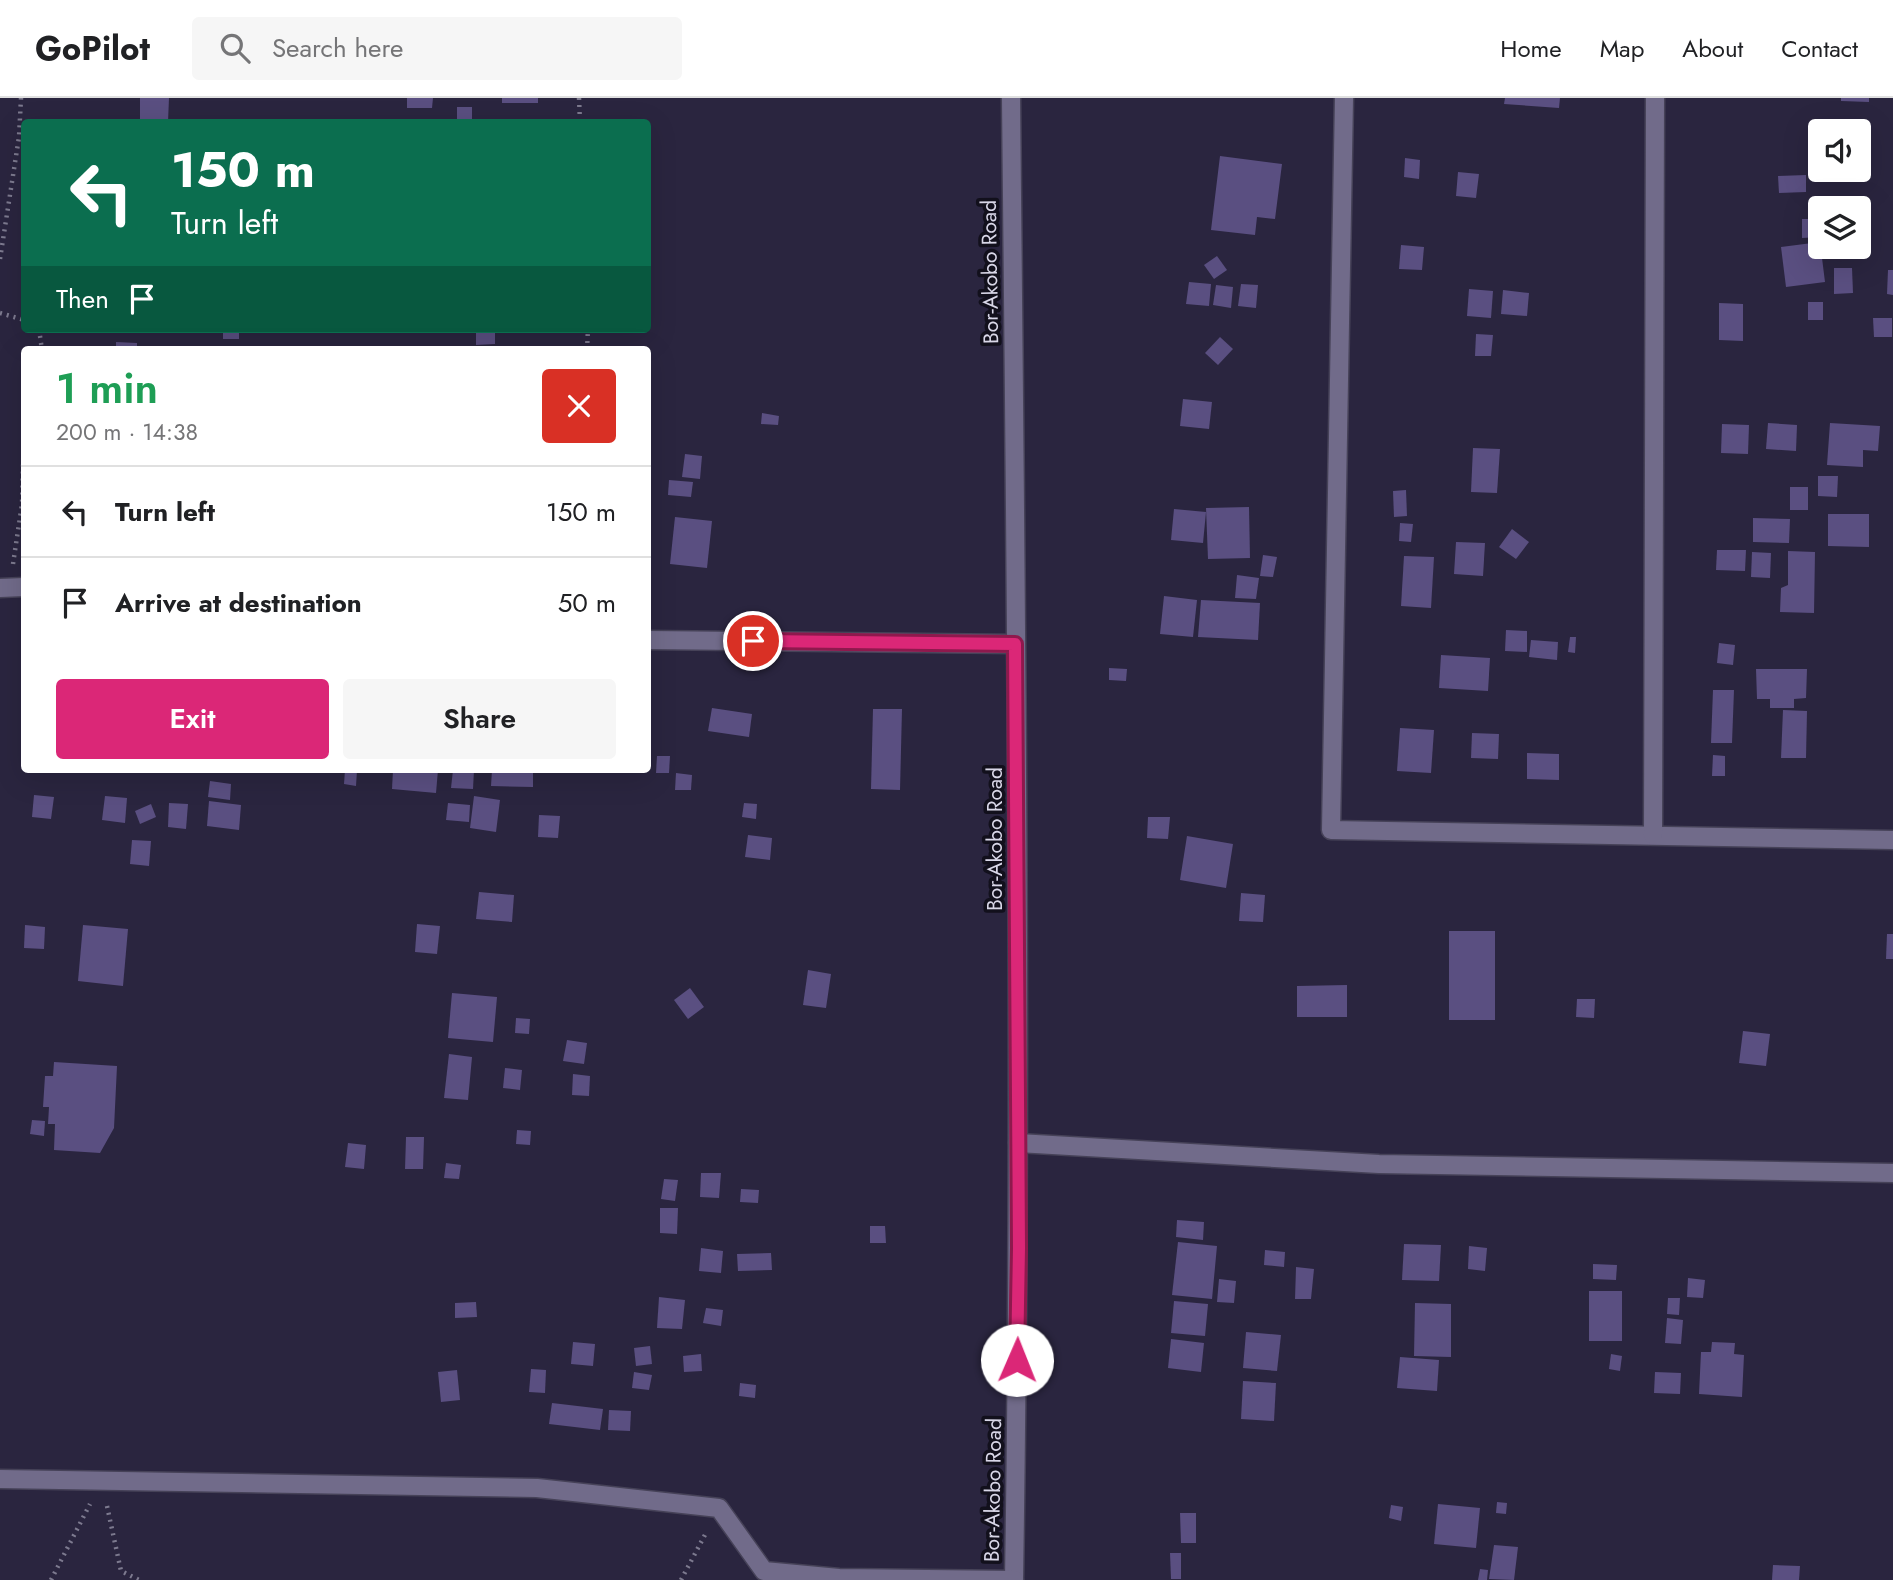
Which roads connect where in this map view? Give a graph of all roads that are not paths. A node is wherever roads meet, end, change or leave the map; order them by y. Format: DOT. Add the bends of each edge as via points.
graph roads {
  1 [pos="1011,98"];
  2 [pos="1345,98"];
  3 [pos="1655,98"];
  4 [pos="651,640"];
  5 [pos="1015,644"];
  6 [pos="1653,835"];
  7 [pos="1893,840"];
  8 [pos="1018,1143"];
  9 [pos="1893,1173"];
  10 [pos="0,1479"];
  11 [pos="1014,1580"];
  1 -- 5 [label="street, Bor-Akobo Road"];
  2 -- 6 [label="street" via="1331,830"];
  3 -- 6 [label="street"];
  4 -- 5 [label="street"];
  5 -- 8 [label="street, Bor-Akobo Road"];
  6 -- 7 [label="street"];
  8 -- 9 [label="street" via="1379,1164"];
  8 -- 11 [label="street, Bor-Akobo Road"];
  10 -- 11 [label="street" via="537,1488 719,1508 764,1571 839,1578"];
}
